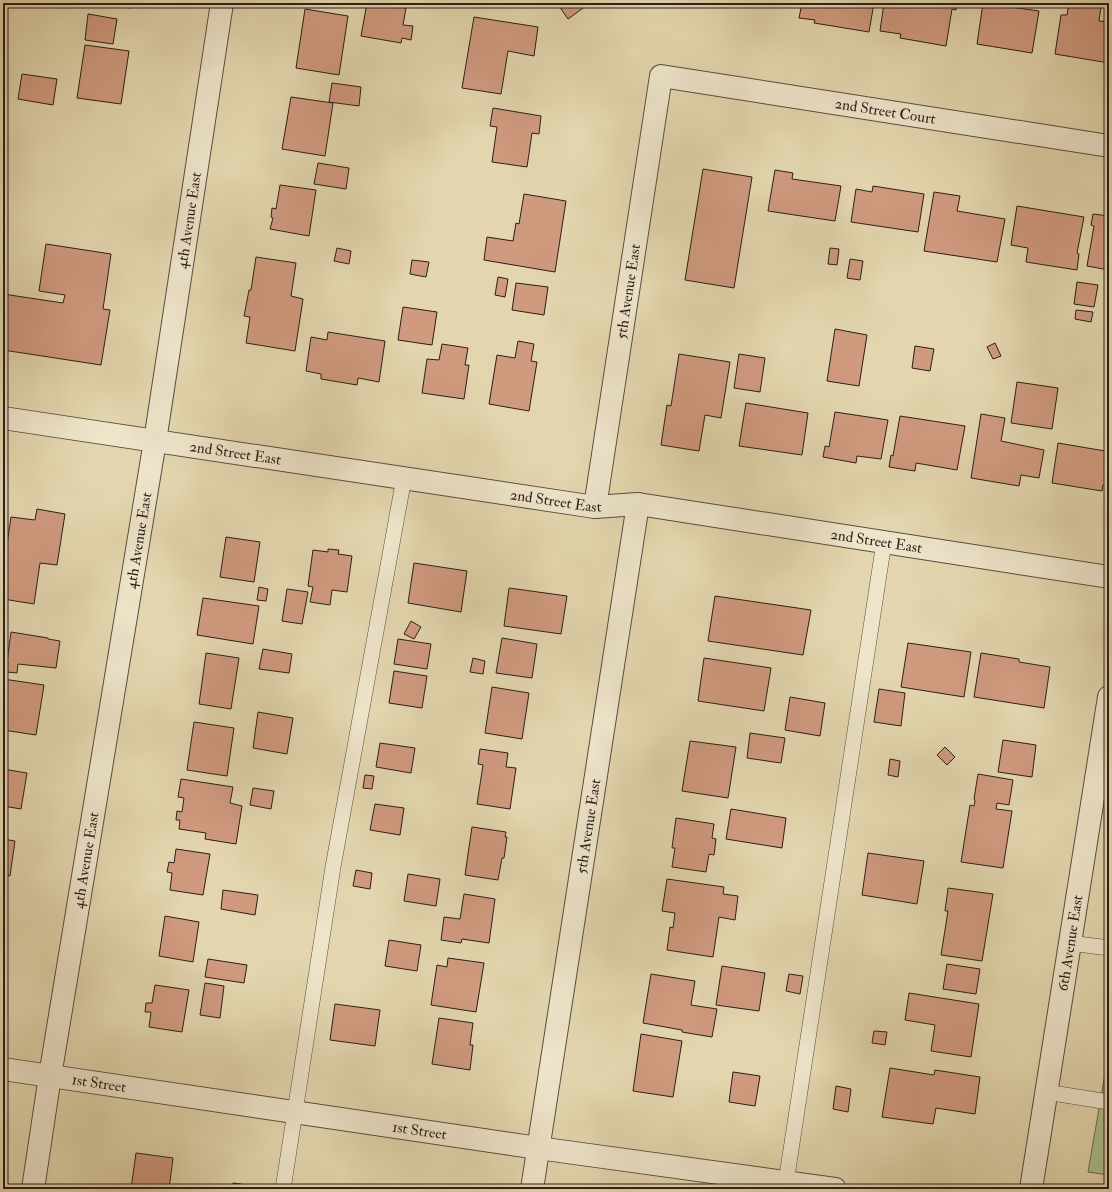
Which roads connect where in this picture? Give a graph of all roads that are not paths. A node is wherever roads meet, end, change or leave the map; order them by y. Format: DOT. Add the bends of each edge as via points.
graph roads {
  1 [pos="222,3"];
  2 [pos="662,76"];
  3 [pos="1109,146"];
  4 [pos="3,418"];
  5 [pos="155,441"];
  6 [pos="404,478"];
  7 [pos="638,504"];
  8 [pos="594,507"];
  9 [pos="884,542"];
  10 [pos="1109,577"];
  11 [pos="1109,697"];
  12 [pos="1070,943"];
  13 [pos="1109,948"];
  14 [pos="3,1070"];
  15 [pos="50,1076"];
  16 [pos="1046,1092"];
  17 [pos="1109,1102"];
  18 [pos="294,1112"];
  19 [pos="538,1148"];
  20 [pos="785,1186"];
  21 [pos="33,1189"];
  22 [pos="283,1189"];
  23 [pos="532,1189"];
  24 [pos="835,1189"];
  25 [pos="1031,1189"];
  1 -- 5 [label="street, 4th Avenue East"];
  2 -- 3 [label="street, 2nd Street Court"];
  2 -- 8 [label="street, 5th Avenue East"];
  4 -- 5 [label="street, 2nd Street East"];
  5 -- 6 [label="street, 2nd Street East"];
  5 -- 15 [label="street, 4th Avenue East"];
  6 -- 8 [label="street, 2nd Street East"];
  6 -- 18 [label="lane" via="333,867"];
  7 -- 8 [label="street, 2nd Street East"];
  7 -- 9 [label="street, 2nd Street East"];
  7 -- 19 [label="street, 5th Avenue East"];
  9 -- 10 [label="street, 2nd Street East"];
  9 -- 20 [label="lane"];
  11 -- 12 [label="street, 6th Avenue East"];
  12 -- 13 [label="lane"];
  12 -- 16 [label="street, 6th Avenue East"];
  14 -- 15 [label="street, 1st Street"];
  15 -- 18 [label="street, 1st Street"];
  15 -- 21 [label="street, 4th Avenue East"];
  16 -- 17 [label="lane"];
  16 -- 25 [label="street, 6th Avenue East"];
  18 -- 19 [label="street, 1st Street"];
  18 -- 22 [label="lane"];
  19 -- 20 [label="street, 1st Street"];
  19 -- 23 [label="street, 5th Avenue East"];
  20 -- 24 [label="street, 1st Street"];
}
